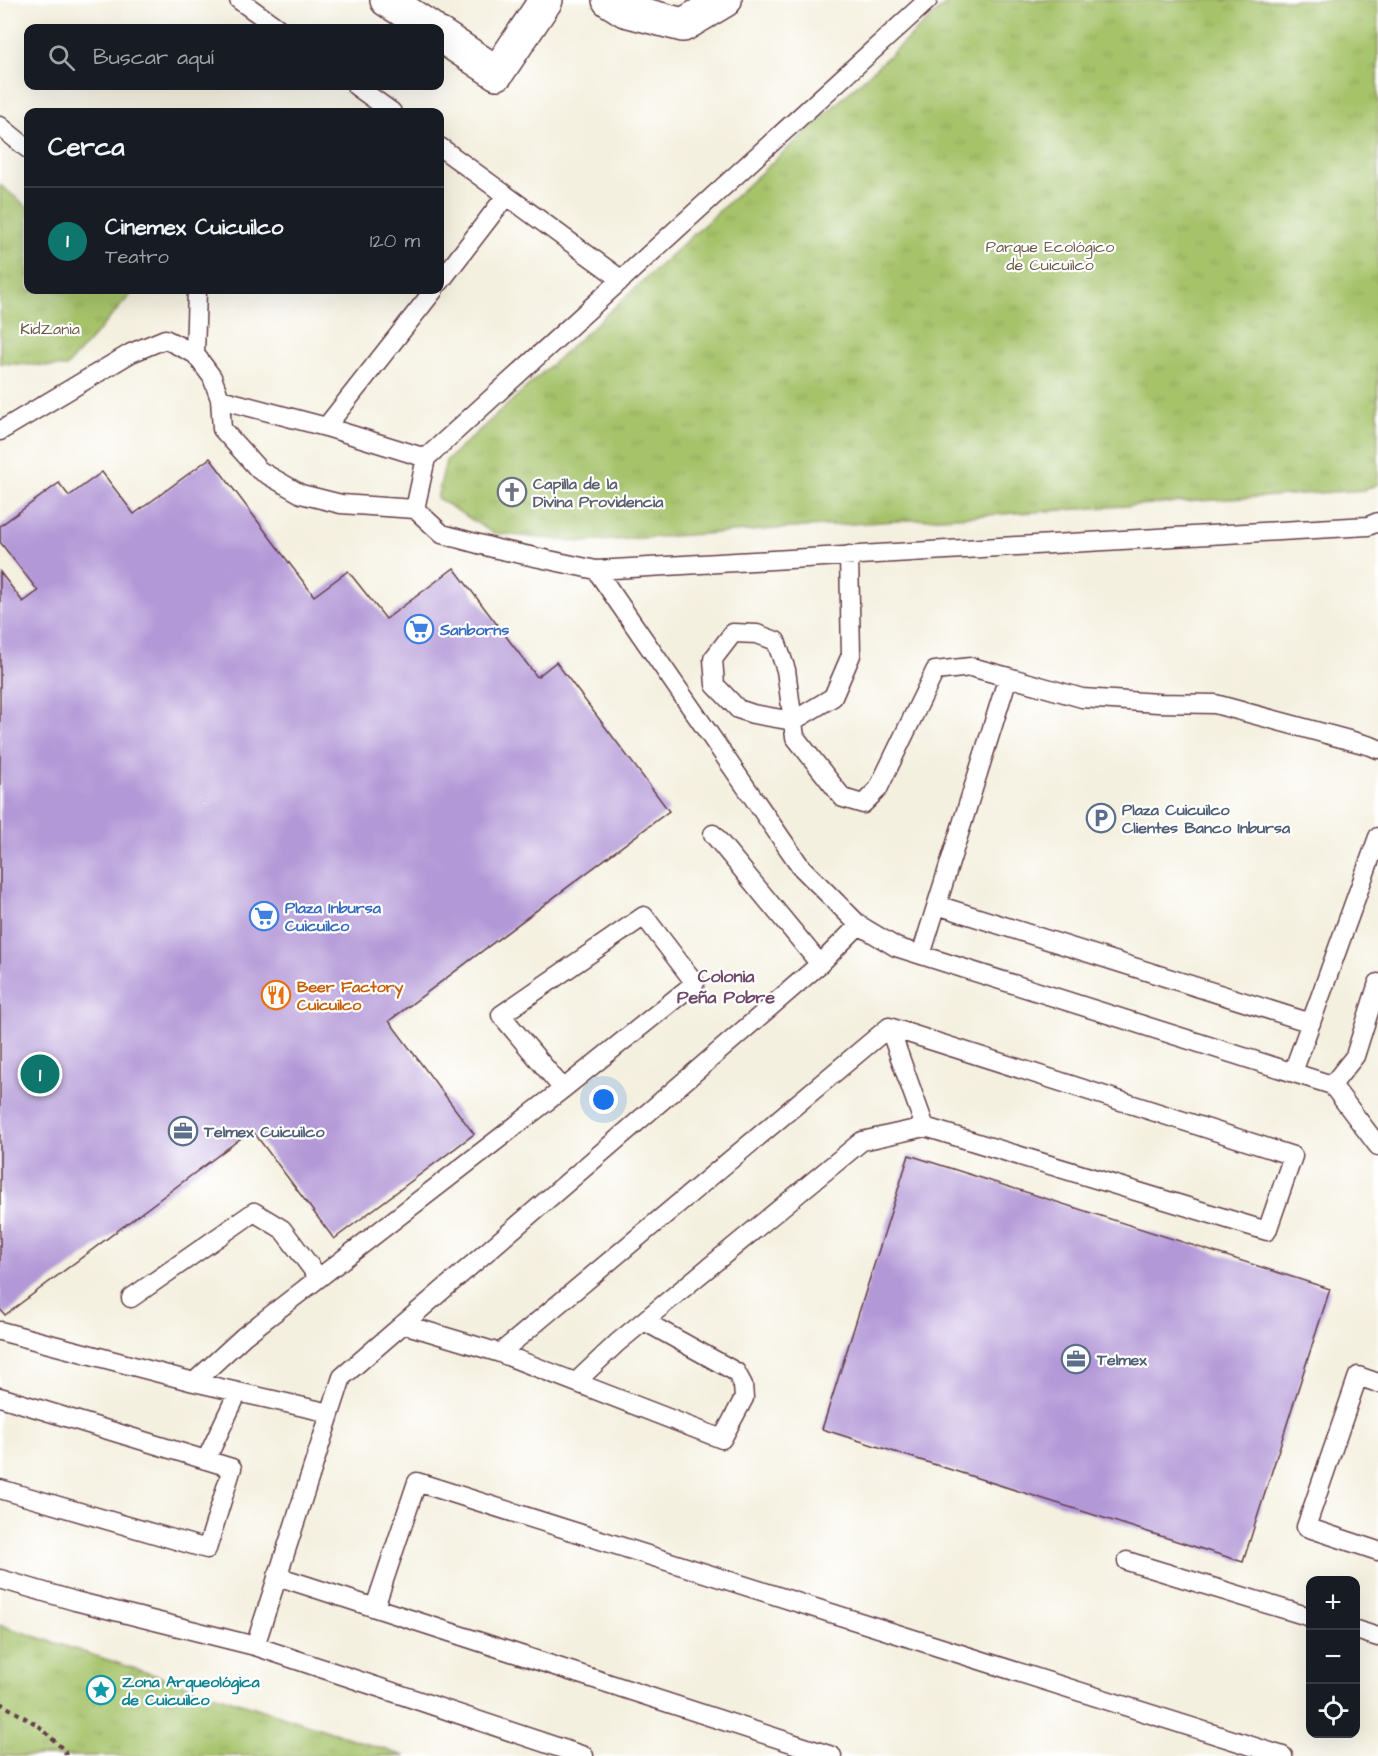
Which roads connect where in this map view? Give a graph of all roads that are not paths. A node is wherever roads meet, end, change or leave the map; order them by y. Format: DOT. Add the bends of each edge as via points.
graph roads {
  1 [pos="240,0"];
  2 [pos="387,0"];
  3 [pos="546,0"];
  4 [pos="609,0"];
  5 [pos="725,0"];
  6 [pos="928,0"];
  7 [pos="273,24"];
  8 [pos="424,24"];
  9 [pos="444,38"];
  10 [pos="362,90"];
  11 [pos="386,108"];
  12 [pos="0,126"];
  13 [pos="24,146"];
  14 [pos="444,150"];
  15 [pos="506,196"];
  16 [pos="444,277"];
  17 [pos="622,280"];
  18 [pos="197,294"];
  19 [pos="431,294"];
  20 [pos="195,354"];
  21 [pos="220,399"];
  22 [pos="326,427"];
  23 [pos="0,431"];
  24 [pos="426,458"];
  25 [pos="415,509"];
  26 [pos="1378,522"];
  27 [pos="849,555"];
  28 [pos="596,570"];
  29 [pos="1008,677"];
  30 [pos="794,721"];
  31 [pos="1378,749"];
  32 [pos="713,834"];
  33 [pos="1378,837"];
  34 [pos="937,905"];
  35 [pos="859,925"];
  36 [pos="921,955"];
  37 [pos="820,964"];
  38 [pos="1378,983"];
  39 [pos="1311,1023"];
  40 [pos="889,1027"];
  41 [pos="1293,1072"];
  42 [pos="1332,1084"];
  43 [pos="563,1089"];
  44 [pos="925,1127"];
  45 [pos="1378,1146"];
  46 [pos="319,1278"];
  47 [pos="131,1298"];
  48 [pos="644,1322"];
  49 [pos="402,1324"];
  50 [pos="0,1331"];
  51 [pos="500,1353"];
  52 [pos="194,1382"];
  53 [pos="576,1382"];
  54 [pos="1378,1383"];
  55 [pos="238,1392"];
  56 [pos="0,1397"];
  57 [pos="330,1413"];
  58 [pos="206,1460"];
  59 [pos="0,1489"];
  60 [pos="1378,1551"];
  61 [pos="1127,1561"];
  62 [pos="277,1576"];
  63 [pos="0,1579"];
  64 [pos="375,1607"];
  65 [pos="1306,1615"];
  66 [pos="1360,1631"];
  67 [pos="1378,1637"];
  68 [pos="255,1646"];
  69 [pos="584,1756"];
  70 [pos="832,1756"];
  71 [pos="1283,1756"];
  1 -- 7 [label="lane"];
  2 -- 8 [label="street"];
  3 -- 9 [label="street" via="497,73"];
  4 -- 5 [label="street" via="626,10 683,25"];
  6 -- 17 [label="lane"];
  10 -- 11 [label="lane"];
  12 -- 13 [label="lane"];
  14 -- 15 [label="lane"];
  15 -- 16 [label="lane"];
  15 -- 17 [label="lane"];
  17 -- 24 [label="lane"];
  18 -- 20 [label="lane"];
  19 -- 22 [label="lane"];
  20 -- 21 [label="lane" via="212,377"];
  20 -- 23 [label="lane" via="165,339 131,353"];
  21 -- 22 [label="lane"];
  21 -- 25 [label="lane" via="222,429 260,470 301,494 341,504"];
  22 -- 24 [label="lane"];
  24 -- 25 [label="lane"];
  25 -- 28 [label="lane" via="442,534"];
  26 -- 27 [label="lane" via="1368,526"];
  27 -- 28 [label="lane"];
  27 -- 30 [label="lane" via="851,655 833,697"];
  28 -- 35 [label="lane" via="801,867"];
  29 -- 30 [label="lane" via="971,667 935,671 878,789 863,804 843,798 795,737"];
  29 -- 31 [label="lane" via="1082,698 1215,704"];
  29 -- 34 [label="lane"];
  30 -- 30 [label="lane" via="738,709 715,685 713,659 733,633 757,634 776,642 786,670"];
  32 -- 37 [label="lane"];
  33 -- 39 [label="lane"];
  34 -- 36 [label="lane"];
  34 -- 39 [label="lane"];
  35 -- 36 [label="lane" via="896,947"];
  35 -- 37 [label="lane"];
  36 -- 41 [label="lane"];
  37 -- 49 [label="lane"];
  38 -- 42 [label="lane" via="1355,1056"];
  39 -- 41 [label="lane"];
  40 -- 44 [label="lane"];
  40 -- 44 [label="lane" via="1293,1156 1267,1231"];
  40 -- 51 [label="lane"];
  41 -- 42 [label="lane"];
  42 -- 45 [label="lane"];
  43 -- 43 [label="lane" via="501,1015 644,916 695,984"];
  43 -- 46 [label="lane"];
  44 -- 48 [label="lane" via="862,1141"];
  46 -- 47 [label="lane" via="282,1229 254,1212"];
  46 -- 52 [label="lane" via="244,1336"];
  48 -- 53 [label="lane"];
  48 -- 53 [label="lane" via="736,1372 744,1398 722,1439"];
  49 -- 51 [label="lane"];
  49 -- 57 [label="lane" via="342,1377"];
  50 -- 52 [label="lane"];
  51 -- 53 [label="lane"];
  52 -- 55 [label="lane"];
  54 -- 60 [label="lane" via="1358,1376 1306,1527"];
  55 -- 57 [label="lane"];
  55 -- 58 [label="lane"];
  56 -- 58 [label="lane"];
  57 -- 62 [label="lane"];
  58 -- 59 [label="lane" via="232,1468 207,1549"];
  61 -- 65 [label="lane"];
  62 -- 64 [label="lane"];
  62 -- 68 [label="lane"];
  63 -- 68 [label="lane"];
  64 -- 70 [label="lane"];
  64 -- 71 [label="lane" via="417,1482"];
  66 -- 67 [label="lane"];
  68 -- 69 [label="lane"];
}
